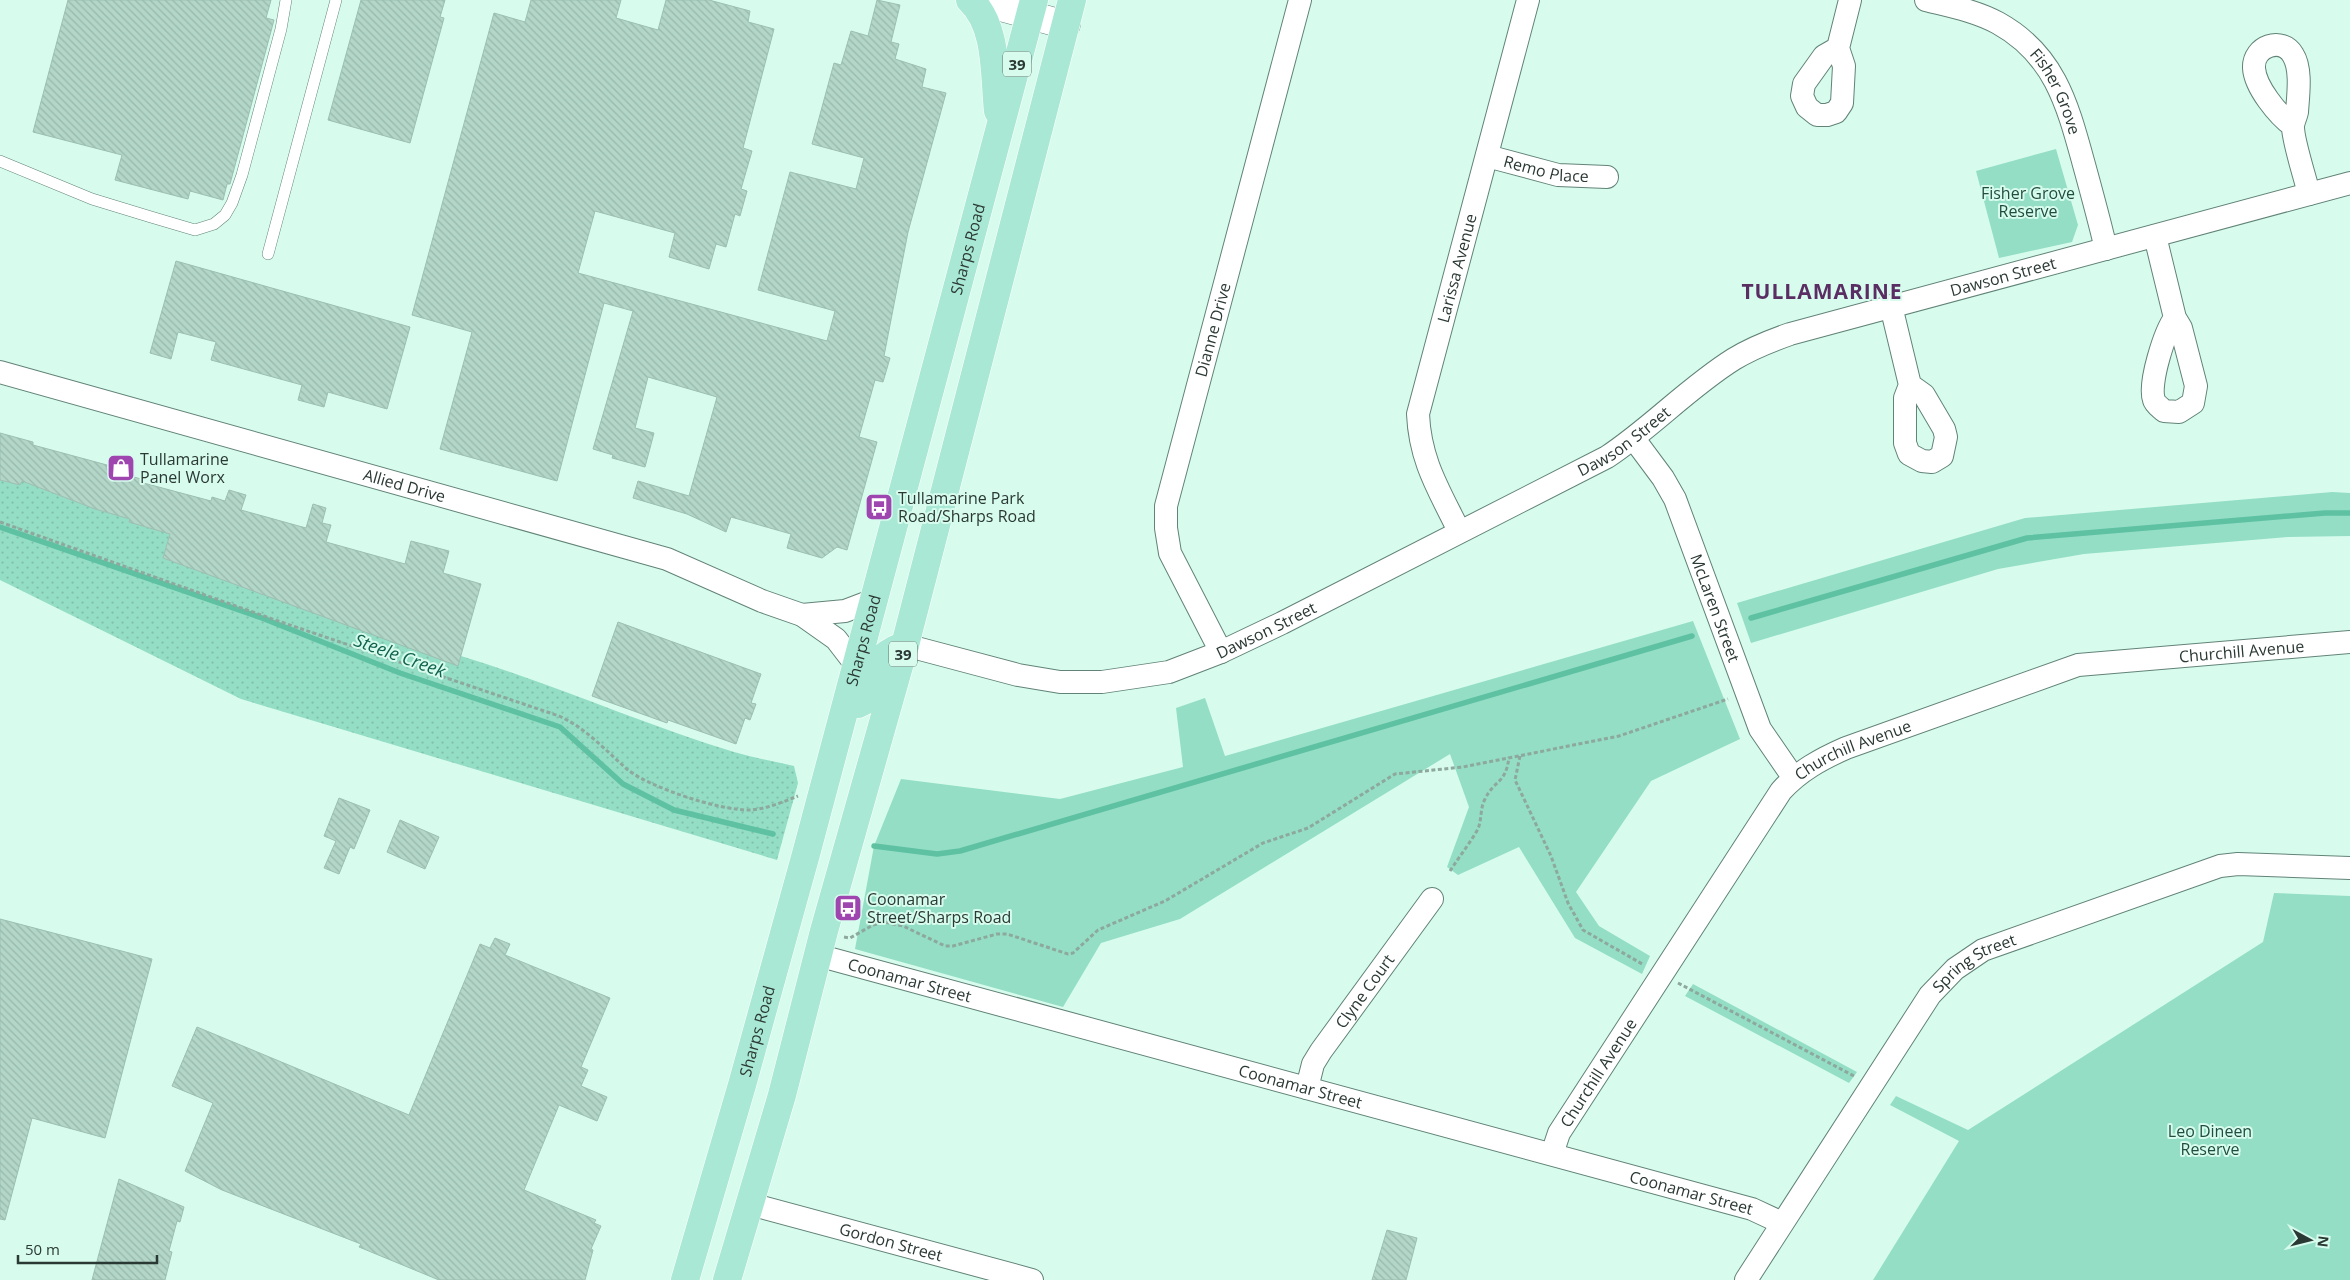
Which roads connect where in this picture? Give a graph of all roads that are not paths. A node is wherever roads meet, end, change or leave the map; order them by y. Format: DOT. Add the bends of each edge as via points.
graph roads {
  1 [pos="286,0"];
  2 [pos="336,0"];
  3 [pos="970,0"];
  4 [pos="975,0"];
  5 [pos="1300,0"];
  6 [pos="1528,0"];
  7 [pos="1850,0"];
  8 [pos="1926,0"];
  9 [pos="1032,7"];
  10 [pos="1069,12"];
  11 [pos="1838,48"];
  12 [pos="2293,126"];
  13 [pos="999,128"];
  14 [pos="1487,156"];
  15 [pos="0,161"];
  16 [pos="1606,177"];
  17 [pos="2350,183"];
  18 [pos="2310,194"];
  19 [pos="2155,236"];
  20 [pos="2106,249"];
  21 [pos="268,254"];
  22 [pos="1891,306"];
  23 [pos="2175,318"];
  24 [pos="0,372"];
  25 [pos="1910,385"];
  26 [pos="1634,439"];
  27 [pos="1459,531"];
  28 [pos="874,600"];
  29 [pos="802,615"];
  30 [pos="2350,642"];
  31 [pos="905,645"];
  32 [pos="1221,652"];
  33 [pos="856,665"];
  34 [pos="845,709"];
  35 [pos="1793,777"];
  36 [pos="2350,868"];
  37 [pos="1432,900"];
  38 [pos="821,943"];
  39 [pos="742,1085"];
  40 [pos="1307,1088"];
  41 [pos="782,1095"];
  42 [pos="1552,1154"];
  43 [pos="750,1204"];
  44 [pos="1782,1223"];
  45 [pos="685,1280"];
  46 [pos="727,1280"];
  47 [pos="1032,1280"];
  48 [pos="1746,1280"];
  1 -- 15 [label="lane" via="242,175 232,203 214,224 195,230 92,199"];
  2 -- 21 [label="lane"];
  3 -- 13 [label="main road" via="982,14 990,37"];
  4 -- 9 [label="street"];
  5 -- 32 [label="street, Dianne Drive" via="1166,506 1170,553"];
  6 -- 14 [label="street, Larissa Avenue"];
  7 -- 11 [label="street"];
  8 -- 20 [label="street, Fisher Grove" via="1972,12 1998,23 2044,61 2068,107"];
  9 -- 10 [label="street"];
  9 -- 13 [label="main road, Sharps Road / 39"];
  10 -- 31 [label="main road, 39"];
  12 -- 18 [label="street"];
  13 -- 28 [label="main road, Sharps Road / 39"];
  14 -- 16 [label="street, Remo Place" via="1558,175"];
  14 -- 27 [label="street, Larissa Avenue" via="1418,414 1419,437 1426,464"];
  17 -- 18 [label="street, Dawson Street"];
  18 -- 19 [label="street, Dawson Street"];
  19 -- 20 [label="street, Dawson Street"];
  19 -- 23 [label="street"];
  20 -- 22 [label="street, Dawson Street"];
  22 -- 25 [label="street"];
  22 -- 26 [label="street, Dawson Street" via="1758,346 1733,360"];
  24 -- 29 [label="street, Allied Drive" via="652,555"];
  26 -- 27 [label="street, Dawson Street" via="1607,457"];
  26 -- 35 [label="street, McLaren Street" via="1675,499 1760,729"];
  27 -- 32 [label="street, Dawson Street"];
  28 -- 29 [label="street, Allied Drive" via="845,611"];
  28 -- 33 [label="main road, Sharps Road / 39"];
  29 -- 33 [label="street, Allied Drive" via="836,639"];
  30 -- 35 [label="street, Churchill Avenue" via="2078,665 1846,748"];
  31 -- 32 [label="street, Dawson Street" via="1018,675 1060,682 1102,682 1169,672"];
  31 -- 34 [label="main road" via="877,662 866,700"];
  31 -- 38 [label="main road, 39"];
  33 -- 34 [label="main road, Sharps Road / 39"];
  34 -- 39 [label="main road, Sharps Road / 39"];
  35 -- 42 [label="street, Churchill Avenue" via="1559,1133"];
  36 -- 44 [label="street, Spring Street" via="2220,866 2011,939 1967,960 1940,982 1930,995"];
  37 -- 40 [label="street, Clyne Court" via="1320,1051"];
  38 -- 40 [label="street, Coonamar Street"];
  38 -- 41 [label="main road, 39"];
  39 -- 41 [label="main road"];
  39 -- 45 [label="main road, Sharps Road / 39"];
  40 -- 42 [label="street, Coonamar Street"];
  41 -- 43 [label="main road, 39"];
  42 -- 44 [label="street, Coonamar Street" via="1752,1209"];
  43 -- 46 [label="main road, 39"];
  43 -- 47 [label="street, Gordon Street"];
  44 -- 48 [label="street, Spring Street"];
}
